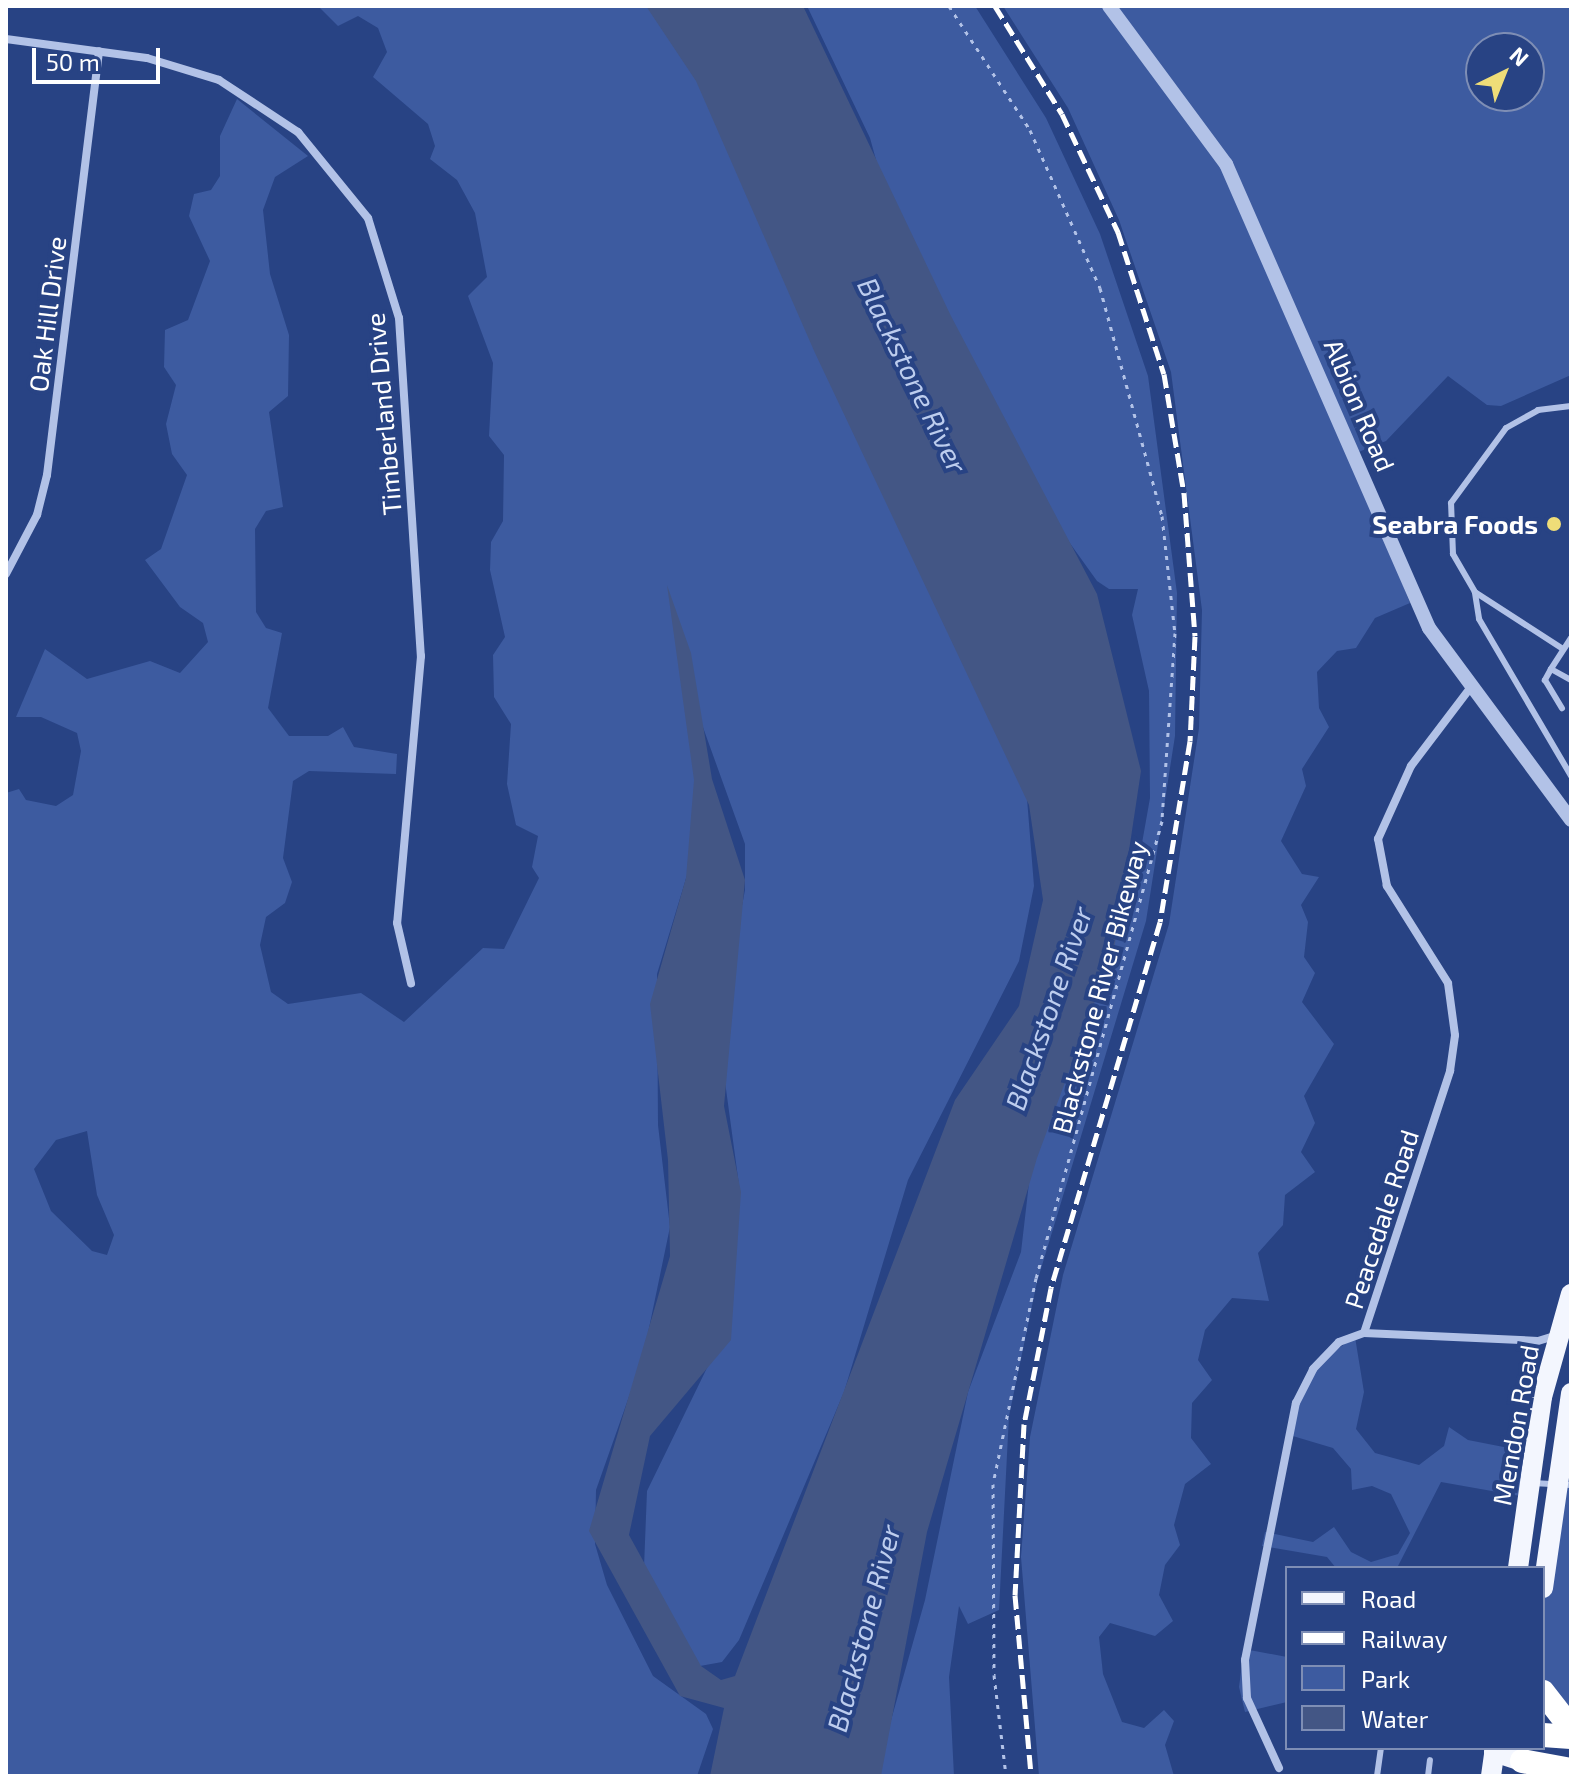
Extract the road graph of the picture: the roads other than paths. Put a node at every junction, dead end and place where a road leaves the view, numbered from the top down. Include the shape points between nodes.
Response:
1 (1109, 6) edge
2 (6, 39) edge
3 (99, 51) junction
4 (1571, 406) edge
5 (6, 574) edge
6 (1475, 592) junction
7 (1571, 638) edge
8 (1563, 649) junction
9 (1551, 669) junction
10 (1571, 680) edge
11 (1471, 687) junction
12 (1562, 708) dead end
13 (1571, 776) edge
14 (1571, 820) edge
15 (411, 983) dead end
16 (1571, 1294) edge
17 (1364, 1333) junction
18 (1565, 1333) edge
19 (1571, 1393) edge
20 (1528, 1483) junction
21 (1563, 1484) edge
22 (1518, 1566) edge
23 (1545, 1578) edge
24 (1545, 1695) edge
25 (1571, 1728) edge
26 (1545, 1735) edge
27 (1571, 1737) edge
28 (1381, 1750) edge
29 (1489, 1750) edge
30 (1492, 1750) edge
31 (1430, 1760) dead end
32 (1522, 1762) edge
33 (1279, 1768) dead end
34 (1571, 1770) edge
35 (1377, 1776) edge
36 (1428, 1776) edge
37 (1491, 1776) edge

1 - 11 street, Albion Road via 1226,164 1291,300 1405,582
2 - 3 street, Timberland Drive
3 - 5 street, Oak Hill Drive via 47,475 37,515
3 - 15 street, Timberland Drive via 192,69 274,113 348,188 383,257 399,318 421,656 397,923
4 - 6 lane via 1538,410 1506,428 1451,503 1453,554
6 - 8 lane
6 - 13 lane via 1479,619
7 - 8 lane
8 - 9 lane
9 - 10 lane
9 - 12 lane via 1545,680
11 - 14 street, Albion Road
11 - 17 street, Peacedale Road via 1411,766 1378,839 1387,886 1448,983 1455,1035
16 - 18 main road, Mendon Road
17 - 18 street via 1538,1341
17 - 33 street, Peacedale Road via 1329,1349 1304,1384 1276,1498 1245,1677 1254,1721
18 - 20 main road, Mendon Road
19 - 21 main road, Mendon Road
20 - 21 lane
20 - 22 main road, Mendon Road
21 - 23 main road, Mendon Road
24 - 25 highway
26 - 27 highway
28 - 35 lane
29 - 37 main road
30 - 32 main road
31 - 36 lane
32 - 34 highway

